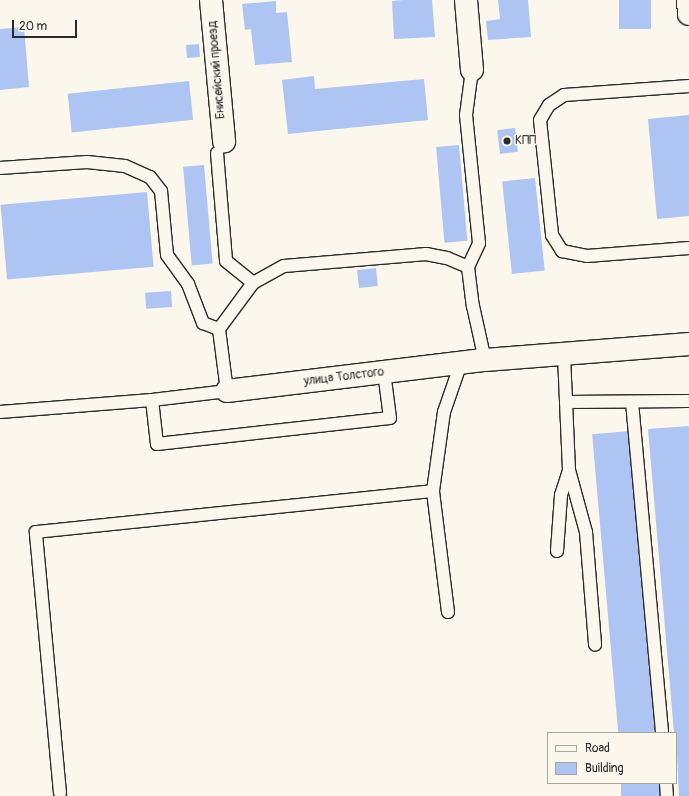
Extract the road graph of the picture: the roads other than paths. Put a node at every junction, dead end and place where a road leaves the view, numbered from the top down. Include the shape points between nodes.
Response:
1 (211, 0) edge
2 (466, 0) edge
3 (688, 0) edge
4 (689, 14) edge
5 (472, 70) joint
6 (689, 86) edge
7 (220, 147) joint
8 (0, 168) edge
9 (689, 248) edge
10 (468, 267) junction
11 (253, 283) junction
12 (219, 329) junction
13 (689, 344) edge
14 (564, 354) junction
15 (485, 360) junction
16 (461, 363) junction
17 (384, 372) junction
18 (227, 391) junction
19 (152, 400) junction
20 (689, 401) edge
21 (566, 402) junction
22 (632, 402) junction
23 (0, 412) edge
24 (569, 470) junction
25 (433, 491) junction
26 (557, 552) dead end
27 (448, 612) dead end
28 (595, 645) dead end
29 (662, 732) edge
30 (666, 784) edge
31 (60, 793) dead end
32 (668, 796) edge

1 - 7 street, Енисейский проезд
2 - 5 street
3 - 4 street
5 - 10 lane via 466,115 479,243
6 - 9 lane via 564,95 549,105 540,120 552,235 562,251 587,256
7 - 11 lane via 226,261
8 - 12 lane via 87,162 125,166 150,177 161,191 167,255 188,284 203,323
10 - 11 lane via 447,258 426,254 284,266
10 - 15 lane via 473,306
11 - 12 lane
12 - 18 lane
13 - 14 street, улица Толстого
14 - 15 street, улица Толстого
14 - 21 lane
15 - 16 street, улица Толстого
16 - 17 street, улица Толстого
16 - 25 lane via 444,412
17 - 18 street, улица Толстого
17 - 19 lane via 390,418 157,444
18 - 19 lane, улица Толстого
19 - 23 lane, улица Толстого
20 - 22 lane
21 - 22 lane
21 - 24 lane
22 - 29 lane
24 - 26 lane via 561,494
24 - 28 lane via 586,532
25 - 27 lane
25 - 31 lane via 36,532
30 - 32 lane

